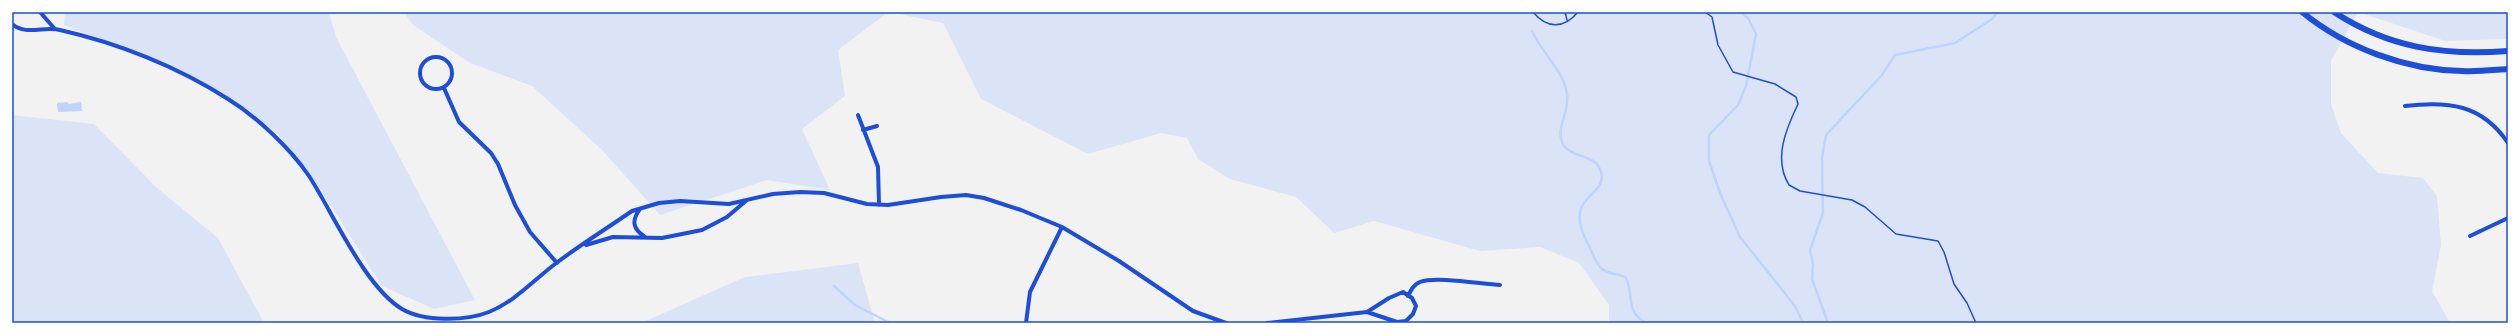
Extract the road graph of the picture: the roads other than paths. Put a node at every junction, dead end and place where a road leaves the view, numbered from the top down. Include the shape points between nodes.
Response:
1 (40, 12) edge
2 (2302, 12) edge
3 (2334, 12) edge
4 (12, 24) edge
5 (54, 28) junction
6 (2508, 51) edge
7 (2508, 69) edge
8 (444, 88) junction
9 (2405, 106) dead end
10 (858, 115) dead end
11 (878, 126) dead end
12 (863, 130) junction
13 (2508, 143) edge
14 (749, 198) junction
15 (879, 205) junction
16 (640, 208) junction
17 (2508, 218) edge
18 (1062, 227) junction
19 (2470, 236) dead end
20 (647, 238) junction
21 (583, 246) junction
22 (557, 263) junction
23 (1500, 285) dead end
24 (1408, 296) junction
25 (1367, 312) junction
26 (1026, 323) edge
27 (1226, 323) edge
28 (1267, 323) edge

1 - 5 street
2 - 7 street via 2341,38 2379,55 2439,69
3 - 6 street via 2366,30 2413,46 2464,53
4 - 5 street via 26,31
5 - 22 street via 85,35 167,66 209,87 264,126 308,174 378,288 402,309 426,316 451,319 479,315 513,298
8 - 8 street via 451,81 451,66 439,57 428,59 421,67 421,78 427,87 438,90
8 - 22 street via 459,122 491,153 498,164 515,205 530,232
9 - 13 street via 2452,104 2479,113 2500,130
10 - 12 street
11 - 12 street
12 - 15 street via 878,167
14 - 15 street via 800,192 824,193
14 - 16 street via 729,204 680,201
14 - 20 street via 727,217 702,230 679,236
15 - 18 street via 966,195 1022,210
16 - 20 street via 634,216 634,224 636,231
16 - 21 street
17 - 19 street
18 - 26 street via 1030,292
18 - 27 street via 1119,261 1193,311
20 - 21 street via 613,237
21 - 22 street
23 - 24 street via 1432,280 1413,286
24 - 25 street via 1404,292
24 - 25 street via 1416,306 1406,321 1396,322
25 - 28 street

